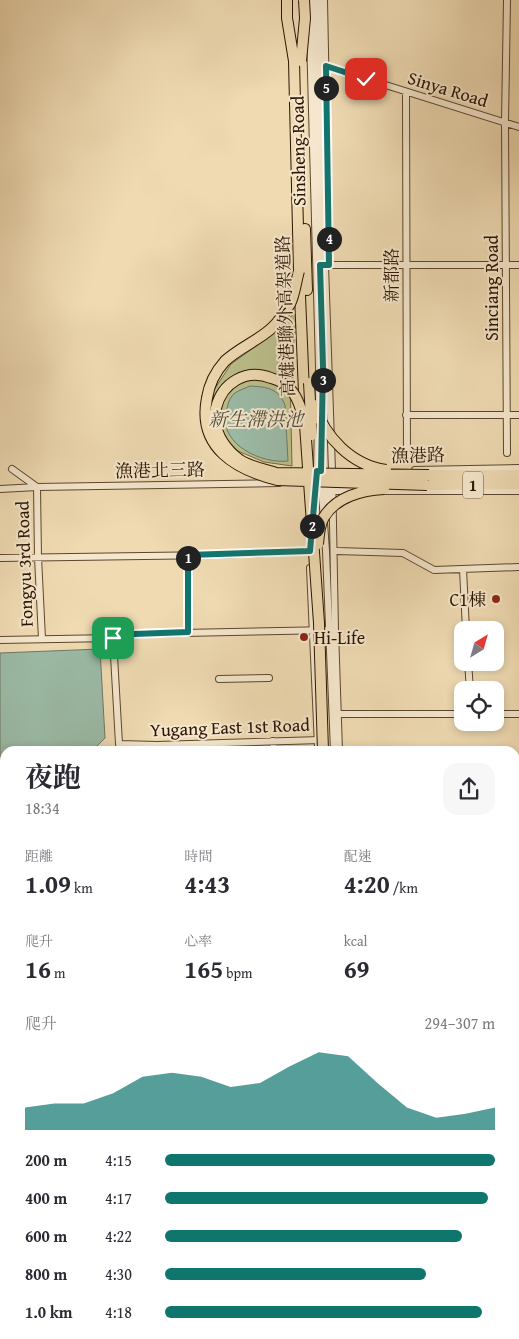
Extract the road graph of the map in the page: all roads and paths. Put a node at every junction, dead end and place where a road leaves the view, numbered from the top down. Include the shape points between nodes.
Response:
1 (286, 0) edge
2 (293, 0) edge
3 (299, 0) edge
4 (304, 0) edge
5 (309, 0) edge
6 (314, 0) edge
7 (318, 0) edge
8 (324, 0) edge
9 (507, 0) edge
10 (311, 63) junction
11 (406, 92) junction
12 (505, 122) junction
13 (519, 127) edge
14 (323, 265) junction
15 (406, 265) junction
16 (506, 265) junction
17 (519, 265) edge
18 (299, 271) junction
19 (309, 383) junction
20 (519, 414) edge
21 (406, 415) junction
22 (507, 415) junction
23 (305, 425) junction
24 (507, 453) dead end
25 (407, 459) dead end
26 (12, 468) dead end
27 (519, 468) edge
28 (319, 471) junction
29 (334, 471) junction
30 (519, 475) edge
31 (428, 480) junction
32 (319, 483) junction
33 (519, 484) edge
34 (36, 487) junction
35 (0, 489) edge
36 (329, 491) junction
37 (519, 491) edge
38 (314, 548) junction
39 (335, 551) junction
40 (188, 555) junction
41 (38, 557) junction
42 (0, 558) edge
43 (519, 567) edge
44 (463, 569) junction
45 (466, 621) edge
46 (312, 630) junction
47 (334, 630) junction
48 (188, 632) junction
49 (113, 638) junction
50 (42, 639) junction
51 (0, 640) edge
52 (269, 678) dead end
53 (219, 680) dead end
54 (340, 714) junction
55 (454, 714) edge
56 (504, 714) edge
57 (519, 714) edge
58 (338, 739) junction
59 (318, 740) junction
60 (273, 741) junction
61 (274, 746) edge
62 (318, 746) edge
63 (323, 746) edge
64 (328, 746) edge
65 (336, 746) edge
66 (340, 746) edge

1 - 10 highway, bridge via 288,18
1 - 10 street, Sinya Road via 287,46 297,57
2 - 10 highway, 高雄港聯外高架道路, bridge
3 - 10 highway, 高雄港聯外高架道路, bridge
4 - 10 highway, bridge
5 - 10 street, Sinsheng Road
6 - 10 street, Sinsheng Road
7 - 10 street, Sinsheng Road
8 - 10 street, Sinsheng Road
9 - 12 street, Sinciang Road
10 - 11 street, Sinya Road
10 - 14 street, Sinsheng Road
10 - 14 street, Sinsheng Road
10 - 18 highway, 高雄港聯外高架道路
10 - 19 highway, 高雄港聯外高架道路
11 - 12 street, Sinya Road
11 - 15 street, 新都路
12 - 13 street, Sinya Road
12 - 16 street, Sinciang Road
14 - 15 street
14 - 28 street, Sinsheng Road
14 - 29 street, Sinsheng Road
15 - 16 street
15 - 21 street, 新都路
16 - 17 street
16 - 22 street, Sinciang Road
18 - 23 highway, 高雄港聯外高架道路, bridge
18 - 31 highway, bridge via 290,304 278,321 225,362 211,383 206,420 212,439 230,461 278,480
19 - 31 highway, bridge via 321,422 346,452 375,468
19 - 38 highway, 高雄港聯外高架道路, bridge
20 - 22 street
21 - 22 street
21 - 25 street, 新都路
22 - 24 street, Sinciang Road
23 - 31 highway, bridge via 291,390 273,378 250,374 232,382 219,398 214,418 217,433 227,449 252,466 276,473
23 - 63 highway, 高雄港聯外高架道路, bridge
26 - 34 street
27 - 29 street, 漁港路
28 - 29 street, 漁港路
28 - 32 street, Sinsheng Road
29 - 36 street, Sinsheng Road
30 - 31 highway, 1
31 - 33 highway, 1
31 - 38 highway, bridge via 375,489 341,501 323,518
32 - 34 street, 漁港北三路
32 - 36 street, Sinsheng Road
32 - 38 street, Sinsheng Road
34 - 35 street, 漁港北三路
34 - 41 street, Fongyu 3rd Road
36 - 37 street, 漁港路
36 - 39 street, Sinsheng Road
36 - 47 street, Sinsheng Road via 326,551
38 - 40 street
38 - 46 street, Sinsheng Road
38 - 64 highway, 高雄港聯外高架道路 via 324,624
39 - 44 street via 403,553 434,570
39 - 47 street, Sinsheng Road
40 - 41 street
40 - 48 street
41 - 42 street
41 - 50 street, Fongyu 3rd Road
43 - 44 street
44 - 45 street
46 - 47 street
46 - 48 street
46 - 59 street, Sinsheng Road
47 - 54 street, Sinsheng Road
47 - 58 street, Sinsheng Road
48 - 49 street
49 - 50 street
49 - 60 street, Yugang East 1st Road via 119,744
50 - 51 street
52 - 53 street
54 - 55 street
54 - 58 street, Sinsheng Road
56 - 57 street
58 - 59 street, Yugang East 1st Road
58 - 65 street, Sinsheng Road
58 - 66 street, Sinsheng Road
59 - 60 street, Yugang East 1st Road
59 - 62 street, Sinsheng Road
60 - 61 street

